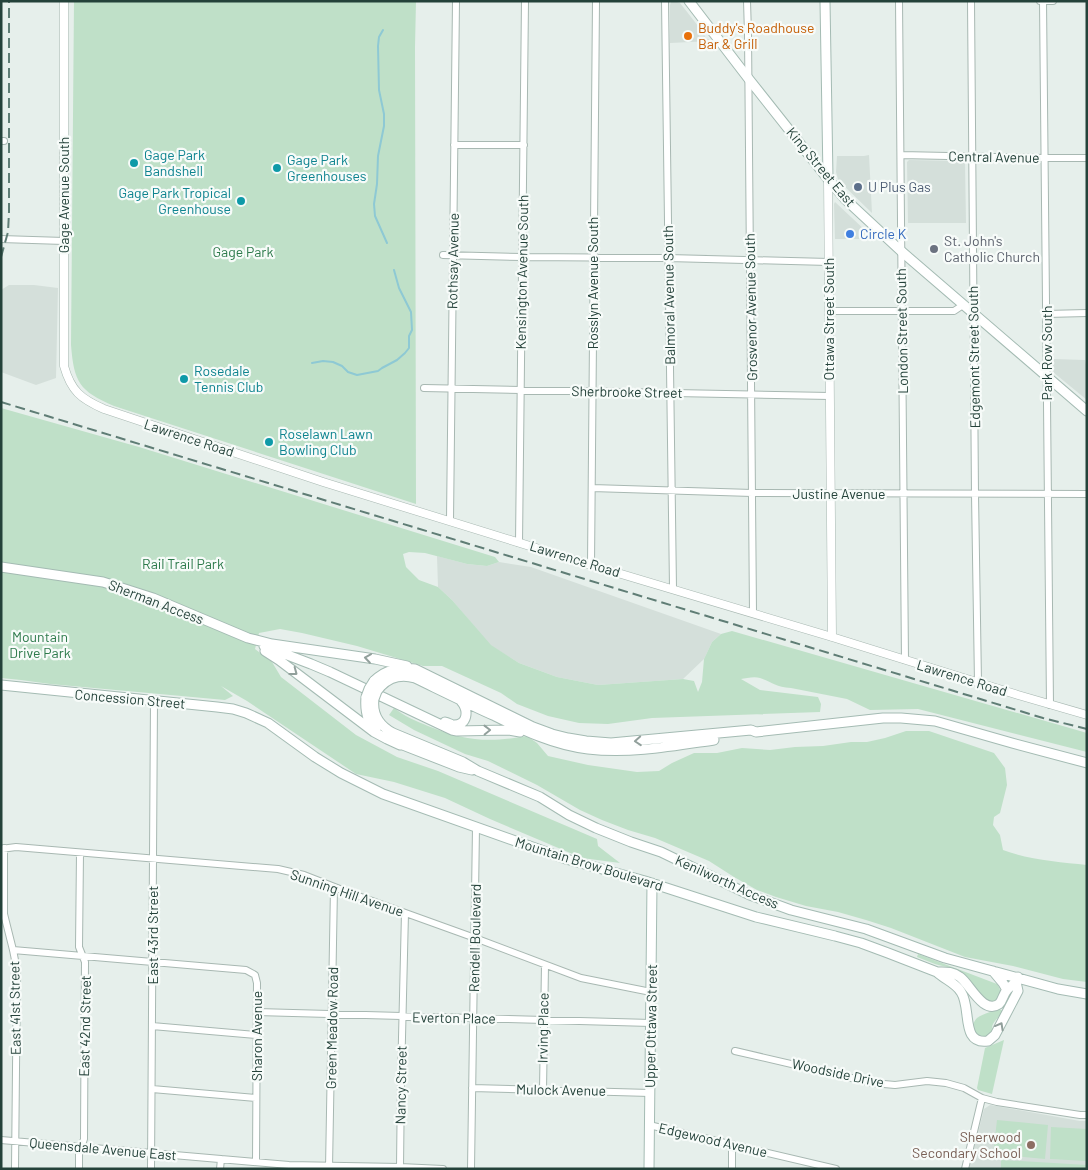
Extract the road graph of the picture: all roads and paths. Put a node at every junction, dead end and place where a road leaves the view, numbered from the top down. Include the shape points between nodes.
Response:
1 (64, 1) edge
2 (456, 1) edge
3 (525, 1) edge
4 (596, 1) edge
5 (665, 1) edge
6 (689, 1) edge
7 (747, 1) edge
8 (825, 1) edge
9 (899, 1) edge
10 (971, 1) edge
11 (1042, 1) edge
12 (1054, 1) edge
13 (748, 78) junction
14 (454, 145) junction
15 (524, 145) junction
16 (901, 155) junction
17 (972, 156) junction
18 (1045, 158) junction
19 (1087, 158) edge
20 (828, 178) junction
21 (1, 239) edge
22 (64, 241) junction
23 (901, 251) junction
24 (443, 255) dead end
25 (453, 255) junction
26 (522, 257) junction
27 (594, 258) junction
28 (668, 258) junction
29 (750, 261) junction
30 (829, 262) junction
31 (963, 305) junction
32 (829, 311) junction
33 (901, 311) junction
34 (973, 313) junction
35 (1087, 313) edge
36 (1046, 314) junction
37 (1046, 376) junction
38 (72, 386) joint
39 (424, 388) dead end
40 (451, 388) junction
41 (521, 390) junction
42 (593, 391) junction
43 (670, 393) junction
44 (752, 394) junction
45 (830, 396) junction
46 (1087, 411) edge
47 (592, 488) junction
48 (671, 491) junction
49 (752, 493) junction
50 (831, 494) junction
51 (904, 494) junction
52 (975, 494) junction
53 (1048, 494) junction
54 (1087, 494) edge
55 (450, 520) junction
56 (519, 543) junction
57 (591, 565) junction
58 (1, 566) edge
59 (673, 588) junction
60 (753, 613) junction
61 (832, 637) junction
62 (251, 640) junction
63 (272, 644) junction
64 (905, 660) junction
65 (415, 669) junction
66 (978, 682) junction
67 (378, 683) junction
68 (1, 686) edge
69 (370, 698) junction
70 (459, 699) junction
71 (154, 701) junction
72 (1050, 705) junction
73 (1087, 714) edge
74 (257, 717) joint
75 (756, 732) junction
76 (536, 736) junction
77 (400, 745) junction
78 (1087, 762) edge
79 (478, 770) junction
80 (476, 827) junction
81 (3, 848) edge
82 (80, 853) junction
83 (153, 859) junction
84 (652, 884) junction
85 (334, 887) junction
86 (405, 913) junction
87 (475, 938) junction
88 (14, 950) junction
89 (83, 956) junction
90 (152, 962) junction
91 (544, 965) junction
92 (993, 970) junction
93 (937, 972) junction
94 (1017, 980) junction
95 (1007, 990) junction
96 (651, 992) junction
97 (1087, 994) edge
98 (256, 1012) junction
99 (332, 1015) junction
100 (402, 1017) junction
101 (474, 1018) junction
102 (544, 1021) junction
103 (651, 1023) junction
104 (152, 1026) junction
105 (256, 1035) junction
106 (734, 1050) dead end
107 (472, 1088) junction
108 (152, 1089) junction
109 (543, 1090) junction
110 (650, 1093) junction
111 (256, 1098) junction
112 (982, 1098) junction
113 (1087, 1115) edge
114 (649, 1125) junction
115 (1, 1140) edge
116 (15, 1141) junction
117 (732, 1144) junction
118 (80, 1147) junction
119 (151, 1153) junction
120 (220, 1159) junction
121 (256, 1162) junction
122 (808, 1166) edge
123 (329, 1167) edge
124 (400, 1167) junction
125 (15, 1169) edge
126 (79, 1169) edge
127 (151, 1169) edge
128 (220, 1169) edge
129 (444, 1169) edge
130 (471, 1169) edge
131 (649, 1169) edge
132 (732, 1169) edge
133 (836, 1169) edge
134 (965, 1169) edge

1 - 22 street, Gage Avenue South
2 - 14 street, Rothsay Avenue
3 - 15 street, Kensington Avenue South
4 - 27 street, Rosslyn Avenue South
5 - 28 street, Balmoral Avenue South
6 - 13 main road, King Street East
7 - 13 street, Grosvenor Avenue South
8 - 20 main road, Ottawa Street South
9 - 16 street, London Street South
10 - 17 street, Edgemont Street South
11 - 12 street
11 - 18 street, Park Row South
13 - 20 main road, King Street East
13 - 29 street, Grosvenor Avenue South
14 - 15 street
14 - 25 street, Rothsay Avenue
15 - 26 street, Kensington Avenue South
16 - 17 street, Central Avenue
16 - 23 street, London Street South
17 - 18 street, Central Avenue
17 - 34 street, Edgemont Street South
18 - 19 street, Central Avenue
18 - 36 street, Park Row South
20 - 23 main road, King Street East via 845,199
20 - 30 street, Ottawa Street South
21 - 22 street
22 - 38 street, Gage Avenue South via 64,366
23 - 31 main road, King Street East
23 - 33 street, London Street South
24 - 25 street
25 - 26 street
25 - 40 street, Rothsay Avenue
26 - 27 street
26 - 41 street, Kensington Avenue South
27 - 28 street
27 - 42 street, Rosslyn Avenue South
28 - 29 street
28 - 43 street, Balmoral Avenue South
29 - 30 street
29 - 44 street, Grosvenor Avenue South
30 - 32 street, Ottawa Street South
31 - 33 street via 954,311
31 - 34 main road, King Street East
32 - 33 street
32 - 45 street, Ottawa Street South
33 - 51 street, London Street South
34 - 37 main road, King Street East
34 - 52 street, Edgemont Street South
35 - 36 street
36 - 37 street, Park Row South
37 - 46 main road, King Street East
37 - 53 street, Park Row South
38 - 55 street, Lawrence Road via 86,400 104,410
39 - 40 street, Sherbrooke Street
40 - 41 street, Sherbrooke Street
40 - 55 street, Rothsay Avenue
41 - 42 street, Sherbrooke Street
41 - 56 street, Kensington Avenue South
42 - 43 street, Sherbrooke Street
42 - 47 street, Rosslyn Avenue South
43 - 44 street, Sherbrooke Street
43 - 48 street, Balmoral Avenue South
44 - 45 street, Sherbrooke Street
44 - 49 street, Grosvenor Avenue South
45 - 50 street, Ottawa Street South
47 - 48 street, Justine Avenue
47 - 57 street, Rosslyn Avenue South
48 - 49 street, Justine Avenue
48 - 59 street, Balmoral Avenue South
49 - 50 street, Justine Avenue
49 - 60 street, Grosvenor Avenue South
50 - 51 street, Justine Avenue
50 - 61 street, Ottawa Street South
51 - 52 street, Justine Avenue
51 - 64 street, London Street South
52 - 53 street, Justine Avenue
52 - 66 street, Edgemont Street South
53 - 54 street, Justine Avenue
53 - 72 street, Park Row South
55 - 56 street, Lawrence Road
56 - 57 street, Lawrence Road
57 - 59 street, Lawrence Road
58 - 62 main road, Sherman Access via 103,582 152,598
59 - 60 street, Lawrence Road
60 - 61 street, Lawrence Road
61 - 64 street, Lawrence Road
62 - 63 main road
62 -> 76 main road via 324,669 452,730 514,730
62 -> 77 main road via 374,732
65 -> 63 main road via 384,660
63 - 70 main road via 331,667 454,725 463,722 466,716 466,708
64 - 66 street, Lawrence Road
65 - 67 main road via 395,668 386,672
75 -> 65 main road via 612,742 568,738 533,726
66 - 72 street, Lawrence Road
67 - 69 main road, bridge via 377,691
67 - 70 main road via 396,676 409,676
68 - 71 main road, Concession Street
69 - 77 main road, Kenilworth Access via 366,710 372,726
69 - 79 main road, Kenilworth Access via 385,729
70 - 76 main road
71 - 74 main road, Concession Street via 233,709
71 - 83 street, East 43rd Street
72 - 73 street, Lawrence Road
74 - 80 main road, Mountain Brow Boulevard via 341,773 383,794
75 - 76 main road via 621,750 588,749
75 - 78 main road via 883,718 917,719
77 - 79 main road, Kenilworth Access via 459,767
79 - 92 main road, Kenilworth Access via 540,797 596,828 661,852 750,895 791,910 866,929 945,958
80 - 84 main road, Mountain Brow Boulevard via 566,860
80 - 87 street, Rendell Boulevard
81 - 82 street, Sunning Hill Avenue
81 - 88 street, East 41st Street via 4,914
82 - 83 street, Sunning Hill Avenue
82 - 89 street, East 42nd Street via 79,948
83 - 85 street, Sunning Hill Avenue via 278,869
83 - 90 street, East 43rd Street
84 - 93 main road, Mountain Brow Boulevard via 756,917 861,943
84 - 96 main road, Upper Ottawa Street
85 - 86 street, Sunning Hill Avenue
85 - 99 street, Green Meadow Road
86 - 87 street, Sunning Hill Avenue
86 - 100 street, Nancy Street
87 - 91 street, Sunning Hill Avenue
87 - 101 street, Rendell Boulevard
88 - 89 street, Sharon Avenue
88 - 116 street, East 41st Street via 17,970
89 - 90 street, Sharon Avenue
89 - 118 street, East 42nd Street via 84,1138
90 - 98 street, Sharon Avenue via 246,970 254,975 257,983
90 - 104 street, East 43rd Street
91 - 96 street, Sunning Hill Avenue via 581,978
91 - 102 street, Irving Place
92 - 94 main road, Kenilworth Access
92 - 95 main road
93 -> 94 main road, Mountain Brow Boulevard via 961,992 970,1033 973,1039 981,1042 995,1035 1018,991
93 - 95 main road, Mountain Brow Boulevard via 959,976 988,1006 1001,1002
94 - 95 main road, Mountain Brow Boulevard
94 - 97 main road, Kenilworth Access
96 - 103 main road, Upper Ottawa Street
98 - 99 street, Everton Place
98 - 105 street, Sharon Avenue
99 - 100 street, Everton Place
99 - 123 street, Green Meadow Road
100 - 101 street, Everton Place
100 - 124 street, Nancy Street
101 - 102 street, Everton Place
101 - 107 street, Rendell Boulevard
102 - 103 street, Everton Place
102 - 109 street, Irving Place
103 - 110 main road, Upper Ottawa Street
104 - 105 street
104 - 108 street, East 43rd Street
105 - 111 street, Sharon Avenue
106 - 112 street, Woodside Drive via 873,1083 946,1083
107 - 109 street, Mulock Avenue
107 - 130 street, Rendell Boulevard
108 - 111 street
108 - 119 street, East 43rd Street
109 - 110 street, Mulock Avenue
110 - 114 main road, Upper Ottawa Street
111 - 121 street, Sharon Avenue
112 - 113 street, Woodside Drive
112 - 134 street
114 - 117 street, Edgewood Avenue
114 - 131 main road, Upper Ottawa Street
115 - 116 street, Queensdale Avenue East
116 - 118 street, Queensdale Avenue East
116 - 125 street, East 41st Street
117 - 122 street, Edgewood Avenue
117 - 132 street
118 - 119 street, Queensdale Avenue East
118 - 126 street, East 42nd Street
119 - 120 street, Queensdale Avenue East
119 - 127 street, East 43rd Street
120 - 121 street, Queensdale Avenue East
120 - 128 street
121 - 123 street, Queensdale Avenue East
122 - 133 street, Edgewood Avenue
123 - 124 street, Queensdale Avenue East
124 - 129 street, Queensdale Avenue East

